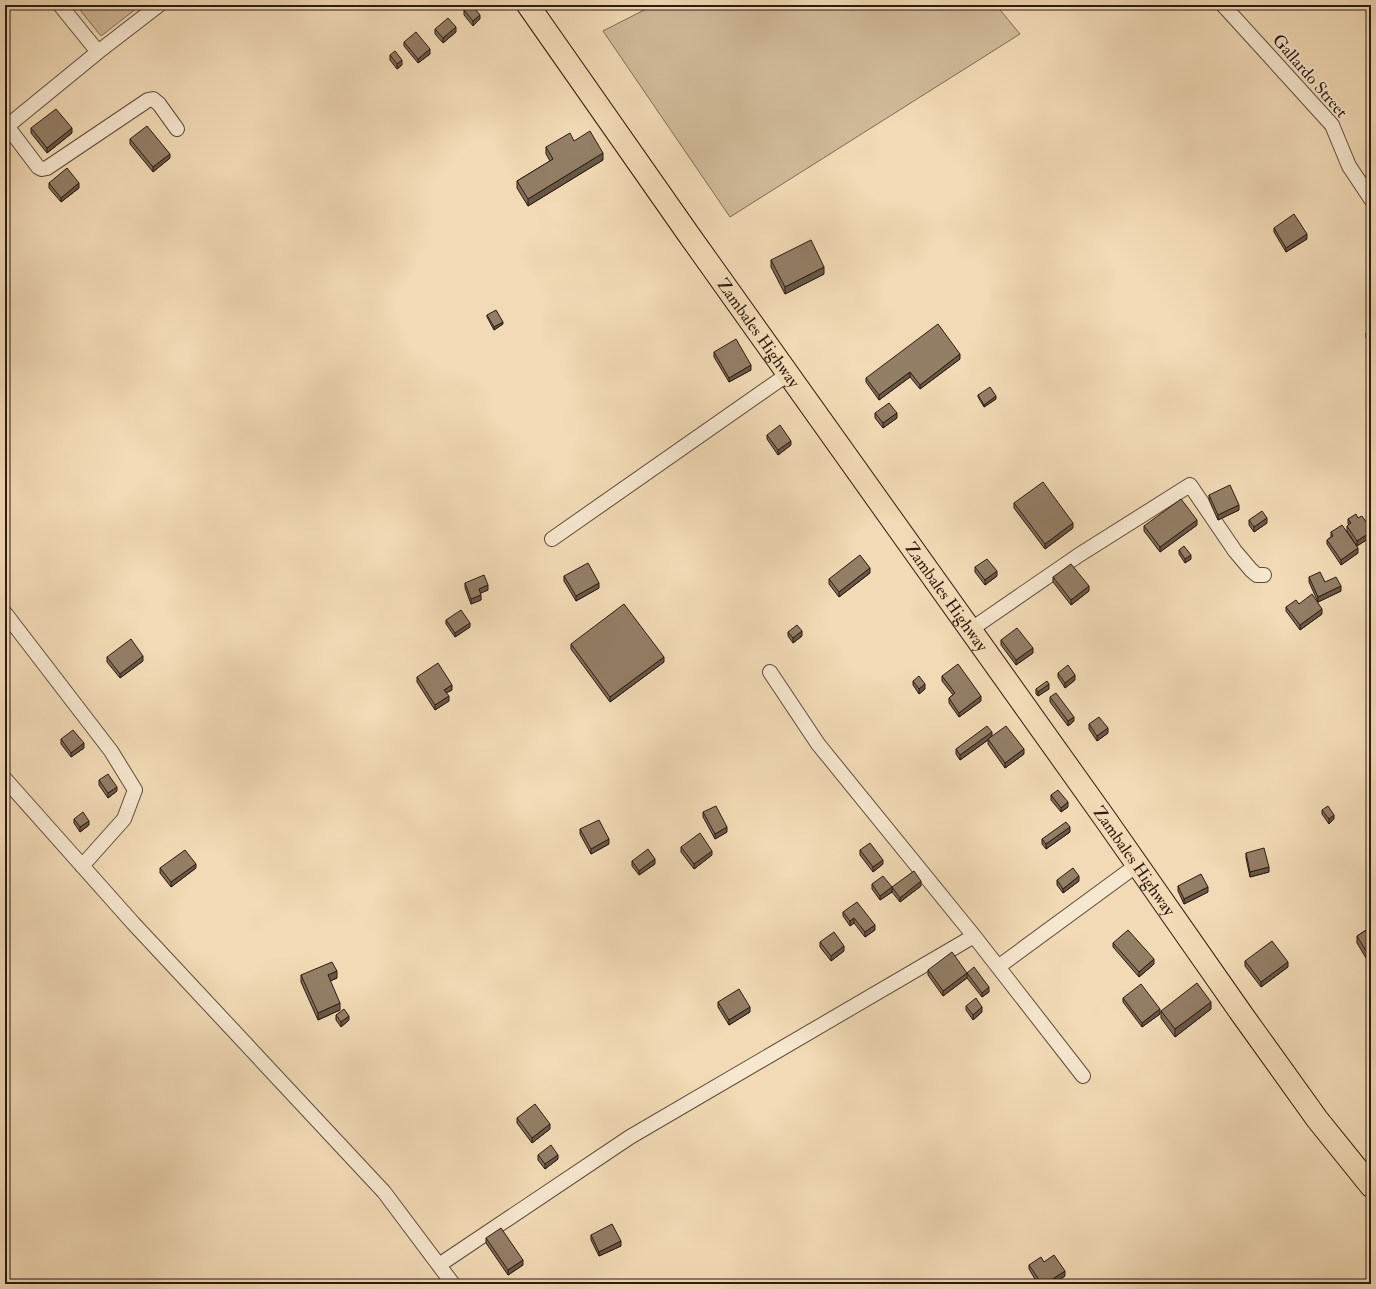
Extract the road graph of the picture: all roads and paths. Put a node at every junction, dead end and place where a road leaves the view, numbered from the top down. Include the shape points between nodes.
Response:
1 (60, 5) edge
2 (159, 5) edge
3 (528, 5) edge
4 (1223, 5) edge
5 (98, 52) junction
6 (6, 127) edge
7 (177, 129) dead end
8 (1371, 199) edge
9 (788, 374) junction
10 (552, 538) dead end
11 (1264, 575) dead end
12 (5, 612) edge
13 (970, 630) junction
14 (770, 672) dead end
15 (5, 779) edge
16 (1137, 865) junction
17 (82, 866) junction
18 (974, 936) junction
19 (998, 967) junction
20 (1083, 1076) dead end
21 (1371, 1186) edge
22 (439, 1265) junction
23 (453, 1284) edge

1 - 5 street
2 - 5 street
3 - 9 main road, Zambales Highway
4 - 8 street, Gallardo Street via 1332,125 1349,166
5 - 6 street
6 - 7 street via 42,169 148,100 153,99 159,104
9 - 10 street
9 - 13 main road, Zambales Highway
11 - 13 street via 1257,575 1235,551 1190,485 1079,555
12 - 17 street via 111,751 135,790 124,819
13 - 16 main road, Zambales Highway
14 - 18 street via 818,744
15 - 17 street
16 - 19 street
16 - 21 main road, Zambales Highway via 1317,1119
17 - 22 street via 384,1192
18 - 19 street
18 - 22 street via 630,1137
19 - 20 street
22 - 23 street

